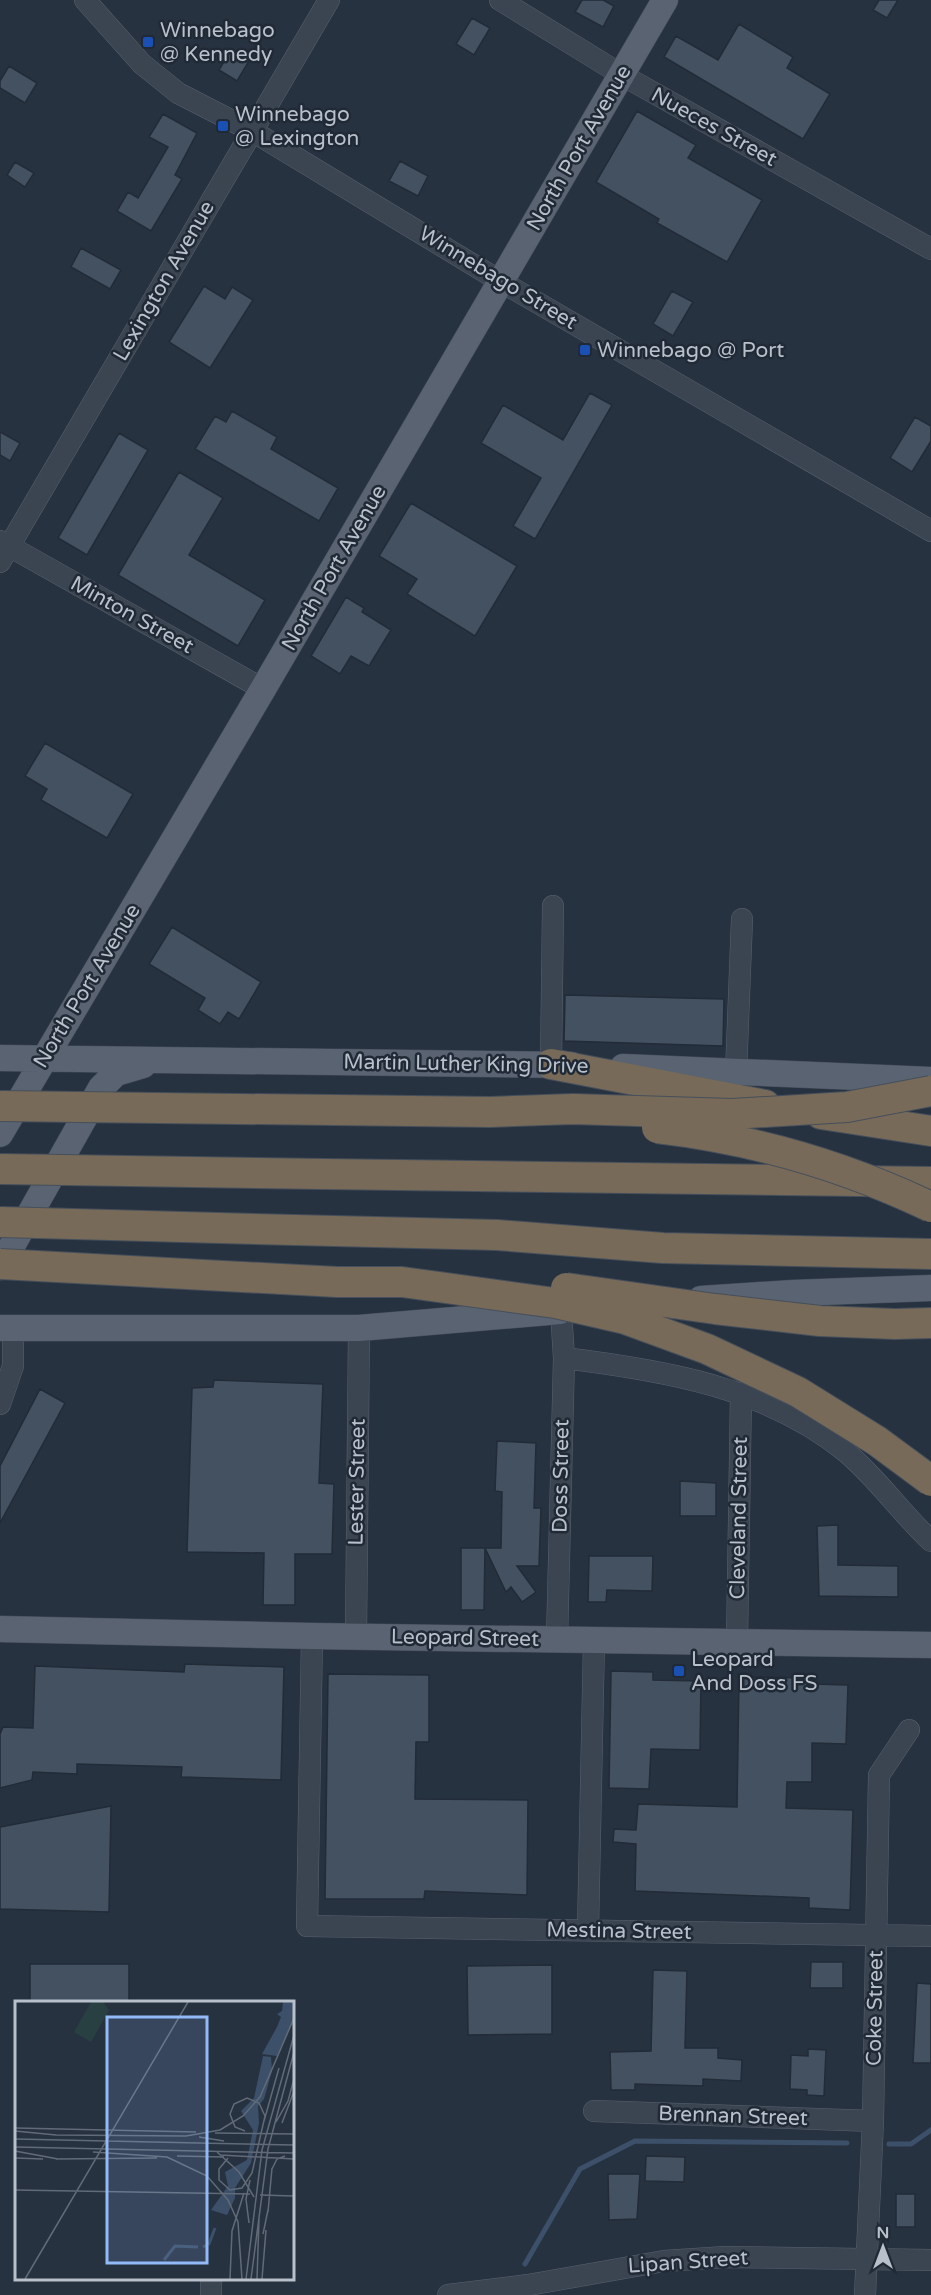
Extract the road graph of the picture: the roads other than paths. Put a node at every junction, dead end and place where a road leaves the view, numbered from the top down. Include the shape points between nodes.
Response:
1 (85, 0) edge
2 (329, 0) edge
3 (500, 0) edge
4 (665, 0) edge
5 (622, 75) junction
6 (252, 131) junction
7 (931, 249) edge
8 (500, 280) junction
9 (931, 531) edge
10 (3, 550) edge
11 (264, 689) junction
12 (553, 906) dead end
13 (742, 919) dead end
14 (0, 1058) edge
15 (44, 1060) junction
16 (170, 1060) junction
17 (550, 1064) junction
18 (736, 1073) junction
19 (931, 1080) edge
20 (931, 1091) edge
21 (0, 1106) edge
22 (490, 1112) junction
23 (931, 1131) edge
24 (0, 1134) edge
25 (0, 1168) edge
26 (931, 1182) edge
27 (931, 1207) edge
28 (0, 1222) edge
29 (931, 1254) edge
30 (0, 1266) edge
31 (402, 1282) junction
32 (931, 1288) edge
33 (561, 1311) junction
34 (13, 1323) edge
35 (931, 1323) edge
36 (359, 1328) junction
37 (564, 1358) junction
38 (741, 1393) junction
39 (2, 1396) edge
40 (931, 1481) edge
41 (931, 1541) edge
42 (0, 1629) edge
43 (312, 1636) junction
44 (356, 1636) junction
45 (557, 1640) junction
46 (594, 1640) junction
47 (737, 1642) junction
48 (931, 1645) edge
49 (909, 1730) dead end
50 (588, 1930) junction
51 (877, 1935) junction
52 (931, 1936) edge
53 (594, 2110) dead end
54 (873, 2121) junction
55 (866, 2258) junction
56 (931, 2260) edge
57 (448, 2295) edge
58 (865, 2295) edge

1 - 6 street, Winnebago Street via 142,64 178,93
2 - 6 street, Lexington Avenue
3 - 5 street, Nueces Street
4 - 5 main road, North Port Avenue
5 - 7 street, Nueces Street
5 - 8 main road, North Port Avenue
6 - 8 street, Winnebago Street
6 - 10 street, Lexington Avenue
8 - 9 street, Winnebago Street
8 - 11 main road, North Port Avenue
10 - 11 street, Minton Street
11 - 15 main road, North Port Avenue
12 - 17 street
13 - 18 street
14 - 15 main road, Martin Luther King Drive
15 - 16 main road, Martin Luther King Drive
15 - 24 main road, North Port Avenue
16 - 17 main road, Martin Luther King Drive
16 - 30 main road via 116,1073 101,1088
17 - 18 main road, Martin Luther King Drive
17 - 23 highway via 731,1100
18 - 19 main road, Martin Luther King Drive
20 - 22 highway, bridge via 847,1107 732,1114
21 - 22 highway, bridge
22 - 27 highway, bridge via 692,1132 764,1147 826,1165
25 - 26 highway, bridge
28 - 29 highway, bridge via 497,1235 663,1248
30 - 31 highway, bridge
31 - 35 highway, bridge via 483,1280 820,1321
31 - 40 highway, bridge via 555,1303 625,1319 707,1349 798,1392 877,1441
32 - 33 main road via 793,1293
33 - 36 main road
33 - 37 street, Doss Street
34 - 36 main road
34 - 39 street via 13,1366
36 - 44 street, Lester Street
37 - 38 street via 684,1377
37 - 45 street, Doss Street
38 - 41 street via 809,1427 844,1451
38 - 47 street, Cleveland Street
42 - 43 main road, Leopard Street
43 - 44 main road, Leopard Street
43 - 50 street, Mestina Street via 307,1926
44 - 45 main road, Leopard Street
45 - 46 main road, Leopard Street
46 - 47 main road, Leopard Street
46 - 50 street
47 - 48 main road, Leopard Street
49 - 51 street, Coke Street via 879,1775
50 - 51 street, Mestina Street
51 - 52 street, Mestina Street
51 - 54 street, Coke Street
53 - 54 street, Brennan Street
54 - 55 street, Coke Street
55 - 56 street, Lipan Street
55 - 57 street, Lipan Street via 725,2257 664,2261
55 - 58 street, Coke Street

